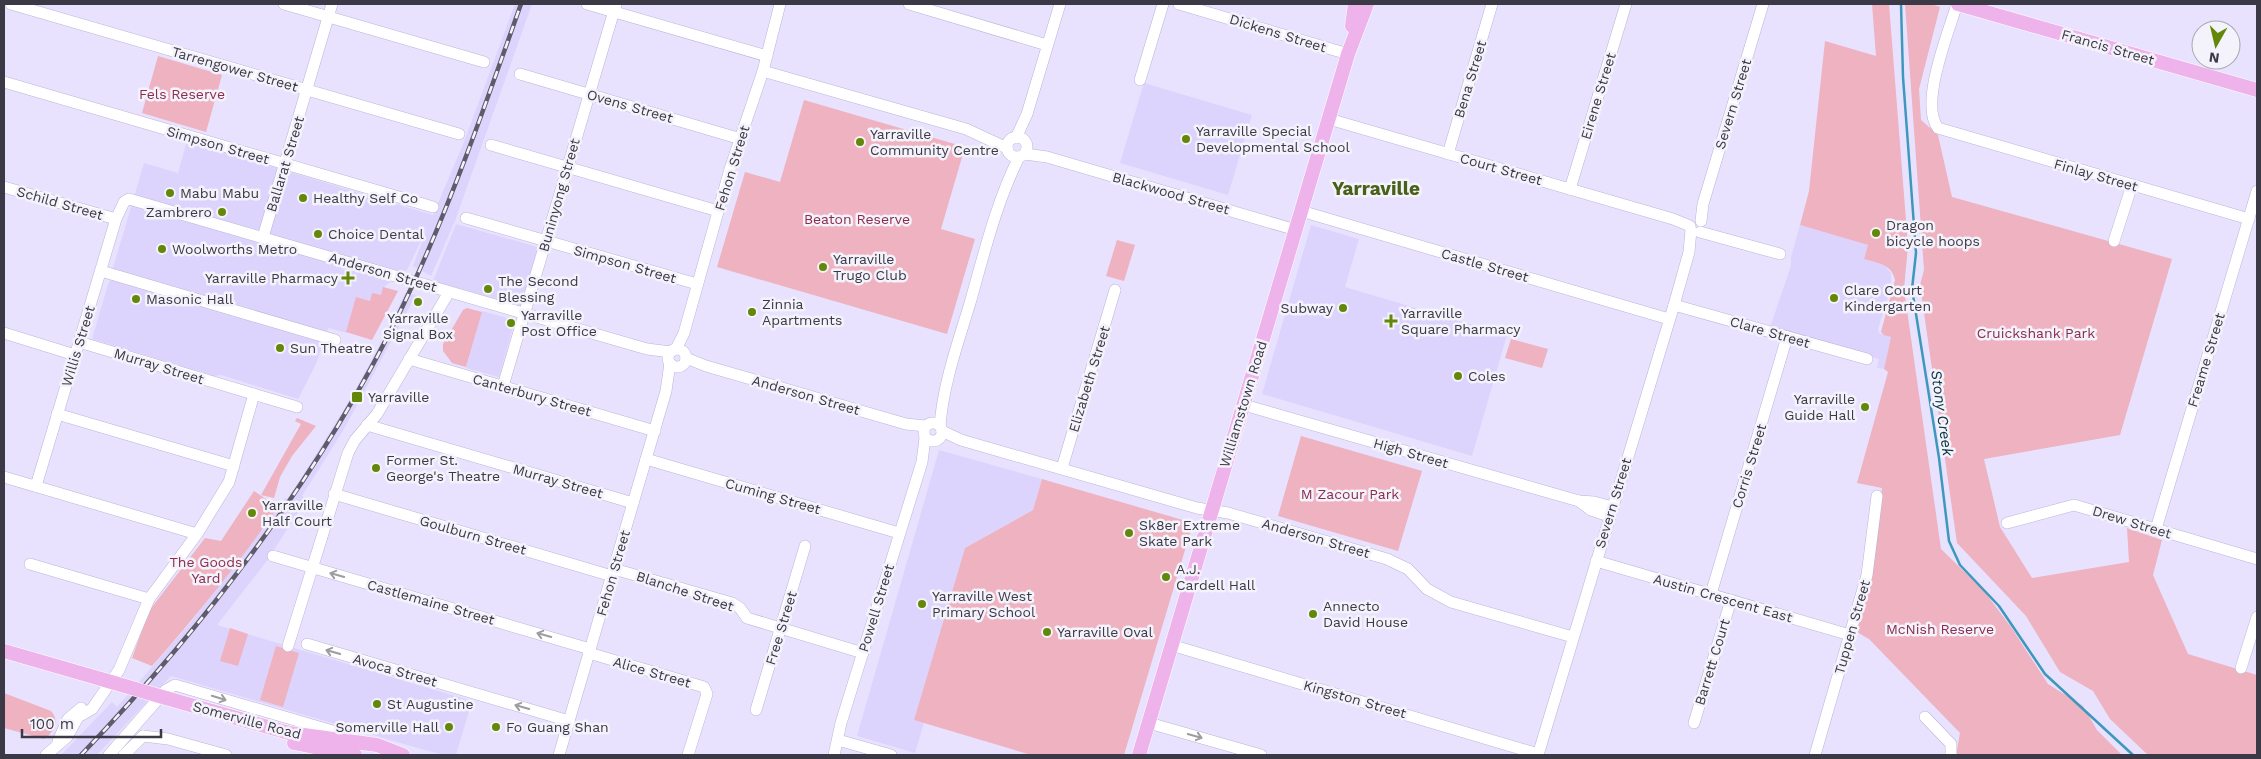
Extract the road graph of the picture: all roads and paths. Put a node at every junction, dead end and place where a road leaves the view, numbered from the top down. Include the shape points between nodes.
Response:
1 (12, 4) edge
2 (284, 4) edge
3 (332, 4) edge
4 (587, 4) edge
5 (780, 4) edge
6 (909, 4) edge
7 (1060, 4) edge
8 (1163, 4) edge
9 (1179, 4) edge
10 (1356, 4) edge
11 (1367, 4) edge
12 (1492, 4) edge
13 (1626, 4) edge
14 (1763, 4) edge
15 (1958, 4) edge
16 (615, 8) edge
17 (329, 16) junction
18 (1048, 45) junction
19 (1348, 54) junction
20 (767, 56) junction
21 (484, 62) dead end
22 (763, 71) junction
23 (520, 74) dead end
24 (1140, 80) dead end
25 (4, 82) edge
26 (307, 90) junction
27 (2257, 90) edge
28 (589, 94) junction
29 (1329, 119) junction
30 (459, 134) dead end
31 (741, 139) junction
32 (491, 145) dead end
33 (1017, 147) junction
34 (1448, 154) junction
35 (284, 164) junction
36 (567, 168) junction
37 (2132, 185) junction
38 (4, 187) edge
39 (1570, 189) junction
40 (2257, 191) edge
41 (121, 206) joint
42 (433, 207) dead end
43 (718, 211) junction
44 (1301, 212) junction
45 (466, 218) dead end
46 (2249, 219) junction
47 (116, 220) junction
48 (1696, 226) junction
49 (1296, 230) junction
50 (263, 237) junction
51 (546, 241) junction
52 (2114, 241) dead end
53 (1780, 254) dead end
54 (101, 271) junction
55 (697, 284) junction
56 (1115, 290) dead end
57 (449, 292) junction
58 (1674, 304) junction
59 (525, 314) junction
60 (1669, 319) junction
61 (4, 333) edge
62 (1787, 337) junction
63 (335, 340) dead end
64 (79, 342) junction
65 (75, 355) junction
66 (677, 358) junction
67 (409, 359) junction
68 (1866, 359) dead end
69 (504, 386) junction
70 (254, 394) junction
71 (1244, 405) junction
72 (297, 407) dead end
73 (57, 414) junction
74 (367, 425) junction
75 (655, 431) junction
76 (932, 432) junction
77 (646, 459) junction
78 (234, 466) junction
79 (1062, 468) junction
80 (4, 477) edge
81 (36, 486) junction
82 (334, 494) junction
83 (1877, 496) dead end
84 (633, 503) junction
85 (1211, 510) junction
86 (1611, 511) junction
87 (2007, 522) dead end
88 (2156, 530) junction
89 (899, 533) junction
90 (197, 534) junction
91 (805, 546) dead end
92 (273, 556) dead end
93 (2257, 559) edge
94 (1596, 561) junction
95 (30, 564) dead end
96 (312, 567) junction
97 (613, 572) junction
98 (1711, 594) junction
99 (149, 599) junction
100 (1731, 600) junction
101 (2257, 617) edge
102 (781, 628) junction
103 (1850, 635) junction
104 (1573, 637) junction
105 (289, 643) dead end
106 (307, 644) dead end
107 (1171, 645) junction
108 (4, 651) edge
109 (590, 651) junction
110 (863, 653) junction
111 (4, 659) edge
112 (2242, 668) dead end
113 (99, 687) junction
114 (163, 701) junction
115 (756, 710) dead end
116 (1925, 717) dead end
117 (569, 721) junction
118 (1149, 723) junction
119 (1694, 723) dead end
120 (138, 724) junction
121 (143, 736) junction
122 (838, 740) junction
123 (377, 746) junction
124 (51, 751) edge
125 (339, 753) edge
126 (1538, 754) edge
127 (108, 755) edge
128 (124, 755) edge
129 (226, 755) edge
130 (355, 755) edge
131 (400, 755) edge
132 (559, 755) edge
133 (688, 755) edge
134 (834, 755) edge
135 (891, 755) edge
136 (1139, 755) edge
137 (1261, 755) edge
138 (1816, 755) edge
139 (1951, 755) edge

1 - 26 street, Tarrengower Street
2 - 17 street
3 - 17 street, Ballarat Street
4 - 16 street
5 - 20 street, Fehon Street
6 - 18 street
7 - 18 street, Powell Street
8 - 24 street
9 - 19 street, Dickens Street
10 - 19 main road, Williamstown Road
11 - 19 main road, Williamstown Road
12 - 34 street, Bena Street
13 - 39 street, Eirene Street
14 - 48 street, Severn Street
15 - 27 main road, Francis Street
15 - 37 street, Finlay Street via 1932,92 1934,121 1943,130
16 - 20 street
16 - 28 street, Buninyong Street
17 - 21 street
17 - 26 street, Ballarat Street
18 - 33 street, Powell Street
19 - 29 main road, Williamstown Road
20 - 22 street, Fehon Street
22 - 31 street, Fehon Street
22 - 33 street, Blackwood Street via 966,129
23 - 28 street, Ovens Street
25 - 35 street, Simpson Street
26 - 30 street, Tarrengower Street
26 - 35 street, Ballarat Street
28 - 31 street, Ovens Street
28 - 36 street, Buninyong Street
29 - 34 street, Court Street
29 - 44 main road, Williamstown Road
31 - 43 street, Fehon Street
32 - 36 street
33 - 49 street, Blackwood Street
33 - 76 street, Powell Street
34 - 39 street, Court Street
35 - 42 street, Simpson Street
35 - 50 street, Ballarat Street
36 - 43 street
36 - 51 street, Buninyong Street
37 - 46 street, Finlay Street
37 - 52 street
38 - 47 street, Schild Street
39 - 48 street, Court Street
40 - 46 street, Freame Street
41 - 47 street, Willis Street
41 - 50 street, Anderson Street via 126,200 133,200
43 - 55 street, Fehon Street
44 - 49 main road, Williamstown Road
44 - 60 street, Castle Street
45 - 51 street, Simpson Street
46 - 88 street, Freame Street
47 - 54 street, Willis Street
48 - 53 street, Court Street via 1719,237
48 - 58 street, Severn Street
49 - 71 main road, Williamstown Road
50 - 57 street, Anderson Street
51 - 55 street, Simpson Street
51 - 59 street, Buninyong Street
54 - 63 street
54 - 64 street, Willis Street
55 - 66 street, Fehon Street
56 - 79 street, Elizabeth Street
57 - 59 street, Anderson Street
57 - 67 street
58 - 60 street, Severn Street
58 - 62 street, Clare Street
59 - 66 street, Anderson Street
59 - 69 street, Buninyong Street
60 - 86 street, Severn Street
61 - 65 street
62 - 68 street, Clare Street
62 - 98 street, Corris Street
64 - 65 street, Willis Street
64 - 70 street, Murray Street
65 - 73 street, Willis Street
66 - 75 street, Fehon Street
66 - 76 street, Anderson Street
67 - 69 street, Canterbury Street
67 - 74 street via 377,414
69 - 75 street, Canterbury Street
70 - 72 street, Murray Street
70 - 78 street
71 - 85 main road, Williamstown Road
71 - 86 street, High Street via 1579,501 1591,510
73 - 78 street
73 - 81 street, Willis Street
74 - 82 street via 348,453
74 - 84 street, Murray Street
75 - 77 street, Fehon Street
76 - 79 street, Anderson Street
76 - 89 street, Powell Street
77 - 84 street, Fehon Street
77 - 89 street, Cuming Street
78 - 90 street via 229,482
79 - 85 street, Anderson Street
80 - 81 street
81 - 90 street
82 - 96 street
82 - 97 street, Goulburn Street
83 - 103 street, Tuppen Street via 1867,575
84 - 97 street, Fehon Street
85 - 104 street, Anderson Street via 1387,559 1408,569 1427,589 1451,602
85 - 107 main road, Williamstown Road
86 - 94 street, Severn Street
87 - 88 street, Drew Street via 2074,505
88 - 93 street, Drew Street
89 - 110 street, Powell Street
90 - 99 street
91 - 102 street, Free Street
92 - 96 street, Castlemaine Street
94 - 98 street, Austin Crescent East
94 - 104 street, Severn Street
95 - 99 street
96 - 105 street
109 -> 96 street, Castlemaine Street
97 - 102 street, Blanche Street via 732,603 747,618
97 - 109 street, Fehon Street
98 - 100 street, Austin Crescent East
99 - 113 street via 124,661
100 - 103 street, Austin Crescent East
100 - 119 street, Barrett Court
101 - 112 street
102 - 110 street, Blanche Street
102 - 115 street, Free Street
103 - 138 street, Tuppen Street
104 - 126 street, Severn Street
117 -> 106 street, Avoca Street
107 - 118 main road, Williamstown Road
107 - 126 street, Kingston Street
108 - 113 main road, Somerville Road
109 - 117 street, Fehon Street
109 - 133 street, Alice Street via 704,687 706,694
110 - 122 street, Powell Street
111 - 113 main road, Somerville Road
113 - 114 main road, Somerville Road, bridge
113 - 124 street via 90,711 76,715 67,737
114 - 123 main road, Somerville Road via 289,733
114 - 125 main road, Somerville Road via 291,742
116 - 139 street via 1950,744
117 - 132 street, Fehon Street
118 - 136 main road, Williamstown Road
118 -> 137 street
120 - 121 street via 144,731
120 -> 123 street, Somerville Road via 168,688 177,686
120 - 127 street
121 - 128 street
121 - 129 street via 168,739
122 - 134 street, Powell Street
122 - 135 street
123 - 131 main road, Somerville Road
125 - 130 main road, Somerville Road

